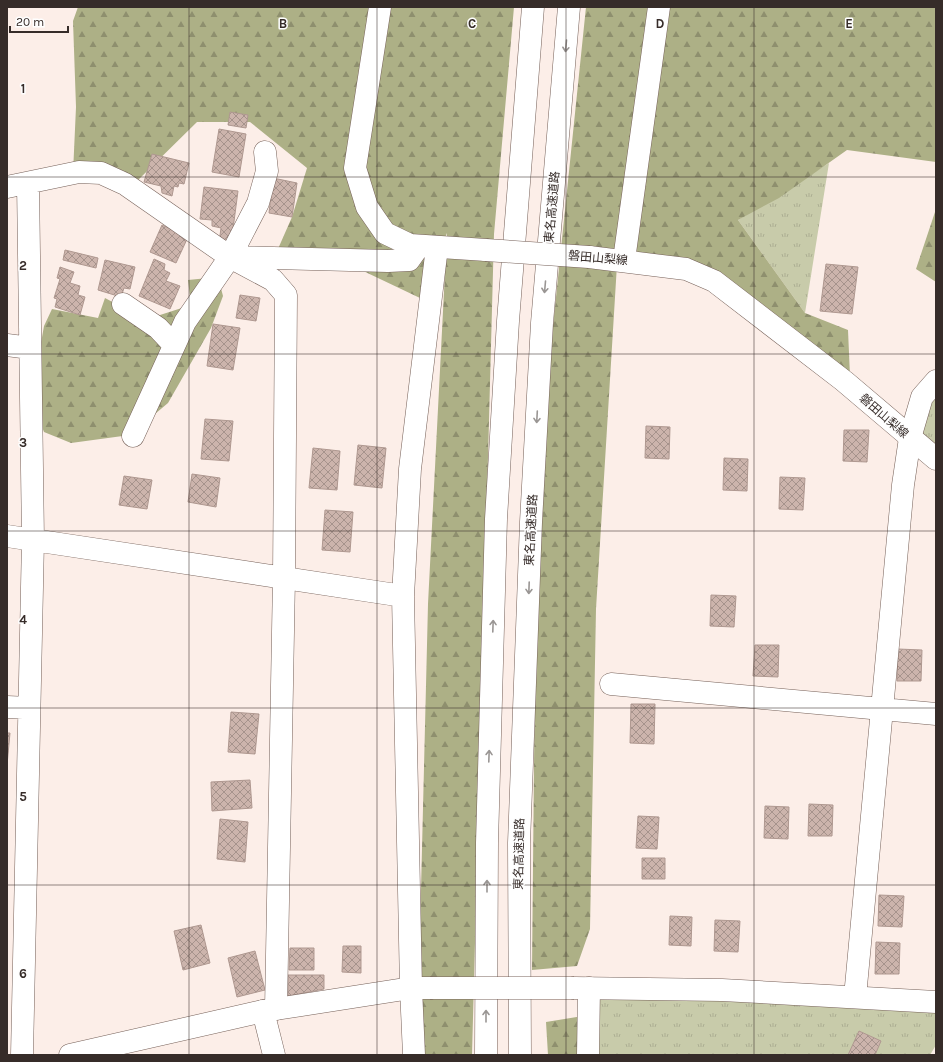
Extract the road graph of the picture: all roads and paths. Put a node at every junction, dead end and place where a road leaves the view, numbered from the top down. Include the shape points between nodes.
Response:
1 (380, 7) edge
2 (533, 7) edge
3 (569, 7) edge
4 (659, 7) edge
5 (265, 152) dead end
6 (28, 183) junction
7 (7, 187) edge
8 (428, 247) junction
9 (230, 257) junction
10 (624, 260) junction
11 (122, 304) dead end
12 (173, 344) junction
13 (7, 346) edge
14 (30, 348) junction
15 (936, 381) edge
16 (133, 436) dead end
17 (910, 438) junction
18 (936, 459) edge
19 (7, 536) edge
20 (33, 540) junction
21 (284, 578) junction
22 (403, 596) junction
23 (611, 684) dead end
24 (7, 708) edge
25 (29, 708) junction
26 (882, 710) junction
27 (936, 714) edge
28 (420, 988) junction
29 (582, 988) junction
30 (855, 997) junction
31 (936, 1002) edge
32 (270, 1010) junction
33 (120, 1050) edge
34 (22, 1055) edge
35 (70, 1055) edge
36 (274, 1055) edge
37 (414, 1055) edge
38 (486, 1055) edge
39 (520, 1055) edge
40 (588, 1055) edge

1 - 8 main road, 磐田山梨線 via 355,168 367,207 385,233 410,245
38 -> 2 main road via 487,843 496,519 508,321
3 -> 39 main road, 東名高速道路 via 542,323 531,522 519,843
4 - 10 main road
5 - 9 main road via 267,171 258,203
6 - 7 main road
6 - 9 main road via 79,172 101,173 125,184
6 - 14 main road
8 - 9 main road via 409,260
8 - 10 main road, 磐田山梨線, bridge
8 - 22 main road via 410,469
9 - 12 main road via 184,322
9 - 21 main road via 273,280 286,295
10 - 17 main road, 磐田山梨線 via 686,269 714,281 844,381
11 - 12 main road via 158,328
12 - 16 main road
13 - 14 main road
14 - 20 main road
15 - 17 main road via 922,397
17 - 18 main road, 磐田山梨線
17 - 26 main road via 903,485
19 - 20 main road
20 - 21 main road
20 - 25 main road
21 - 22 main road
21 - 32 main road
22 - 28 main road
23 - 26 main road
24 - 25 main road
25 - 34 main road
26 - 27 main road
26 - 30 main road
28 - 29 main road, bridge
28 - 32 main road
28 - 37 main road
29 - 30 main road via 722,990
29 - 40 main road
30 - 31 main road
32 - 33 main road
32 - 36 main road
33 - 35 main road

